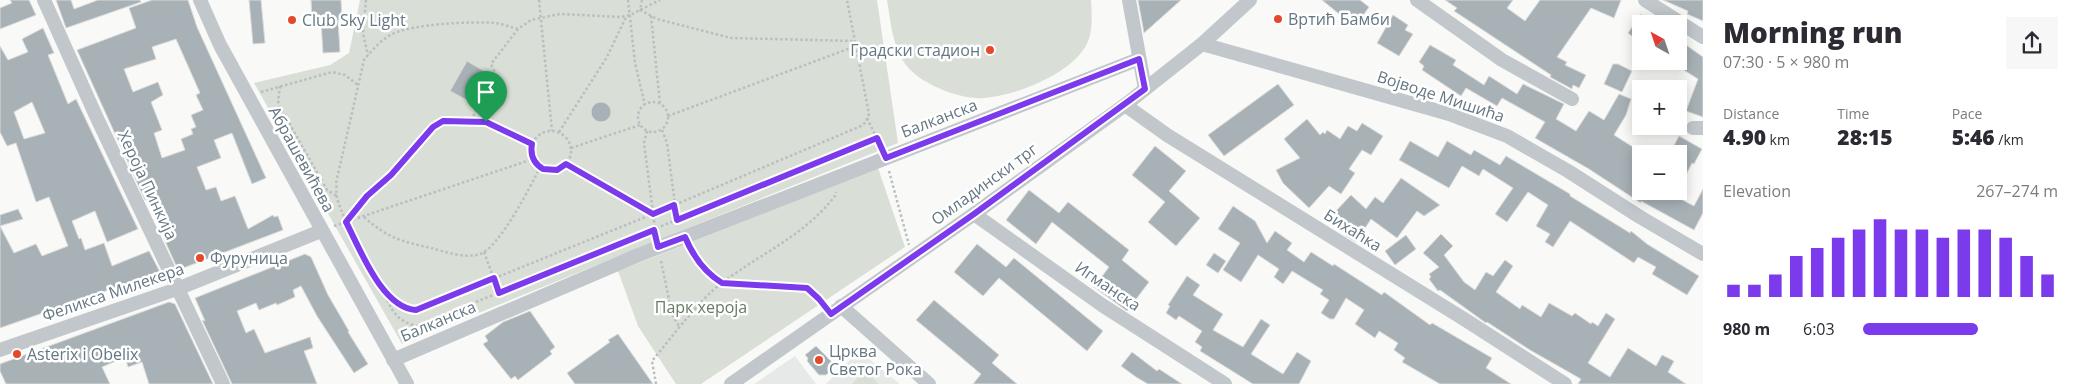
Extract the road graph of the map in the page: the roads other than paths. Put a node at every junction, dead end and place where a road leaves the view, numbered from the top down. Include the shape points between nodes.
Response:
1 (44, 0) edge
2 (200, 0) edge
3 (1129, 0) edge
4 (1250, 0) edge
5 (1417, 0) edge
6 (1645, 0) edge
7 (1703, 37) edge
8 (1202, 44) junction
9 (1139, 59) junction
10 (1145, 89) junction
11 (1572, 99) dead end
12 (1125, 105) junction
13 (974, 214) junction
14 (321, 231) junction
15 (1703, 254) edge
16 (177, 289) junction
17 (836, 310) junction
18 (0, 350) edge
19 (393, 360) junction
20 (223, 384) edge
21 (407, 384) edge
22 (731, 384) edge
23 (929, 384) edge
24 (1224, 384) edge
25 (1564, 384) edge

1 - 16 street, Хероја Пинкија
2 - 14 street, Абрашевићева via 220,45
3 - 9 street
4 - 8 street, Омладински трг
5 - 11 street via 1502,60
6 - 7 street
8 - 10 street, Омладински трг
8 - 15 street, Војводе Мишића via 1449,114 1507,136
9 - 10 street
9 - 19 street, Балканска via 658,247
10 - 12 street, Омладински трг
12 - 13 street, Омладински трг
12 - 25 street, Бихаћка via 1167,135 1464,318
13 - 17 street, Омладински трг
13 - 24 street, Игманска via 1102,305
14 - 16 street, Феликса Милекера
14 - 19 street, Абрашевићева
16 - 18 street, Феликса Милекера
16 - 20 street, Хероја Пинкија
17 - 22 street, Омладински трг
17 - 23 street
19 - 21 street, Абрашевићева

